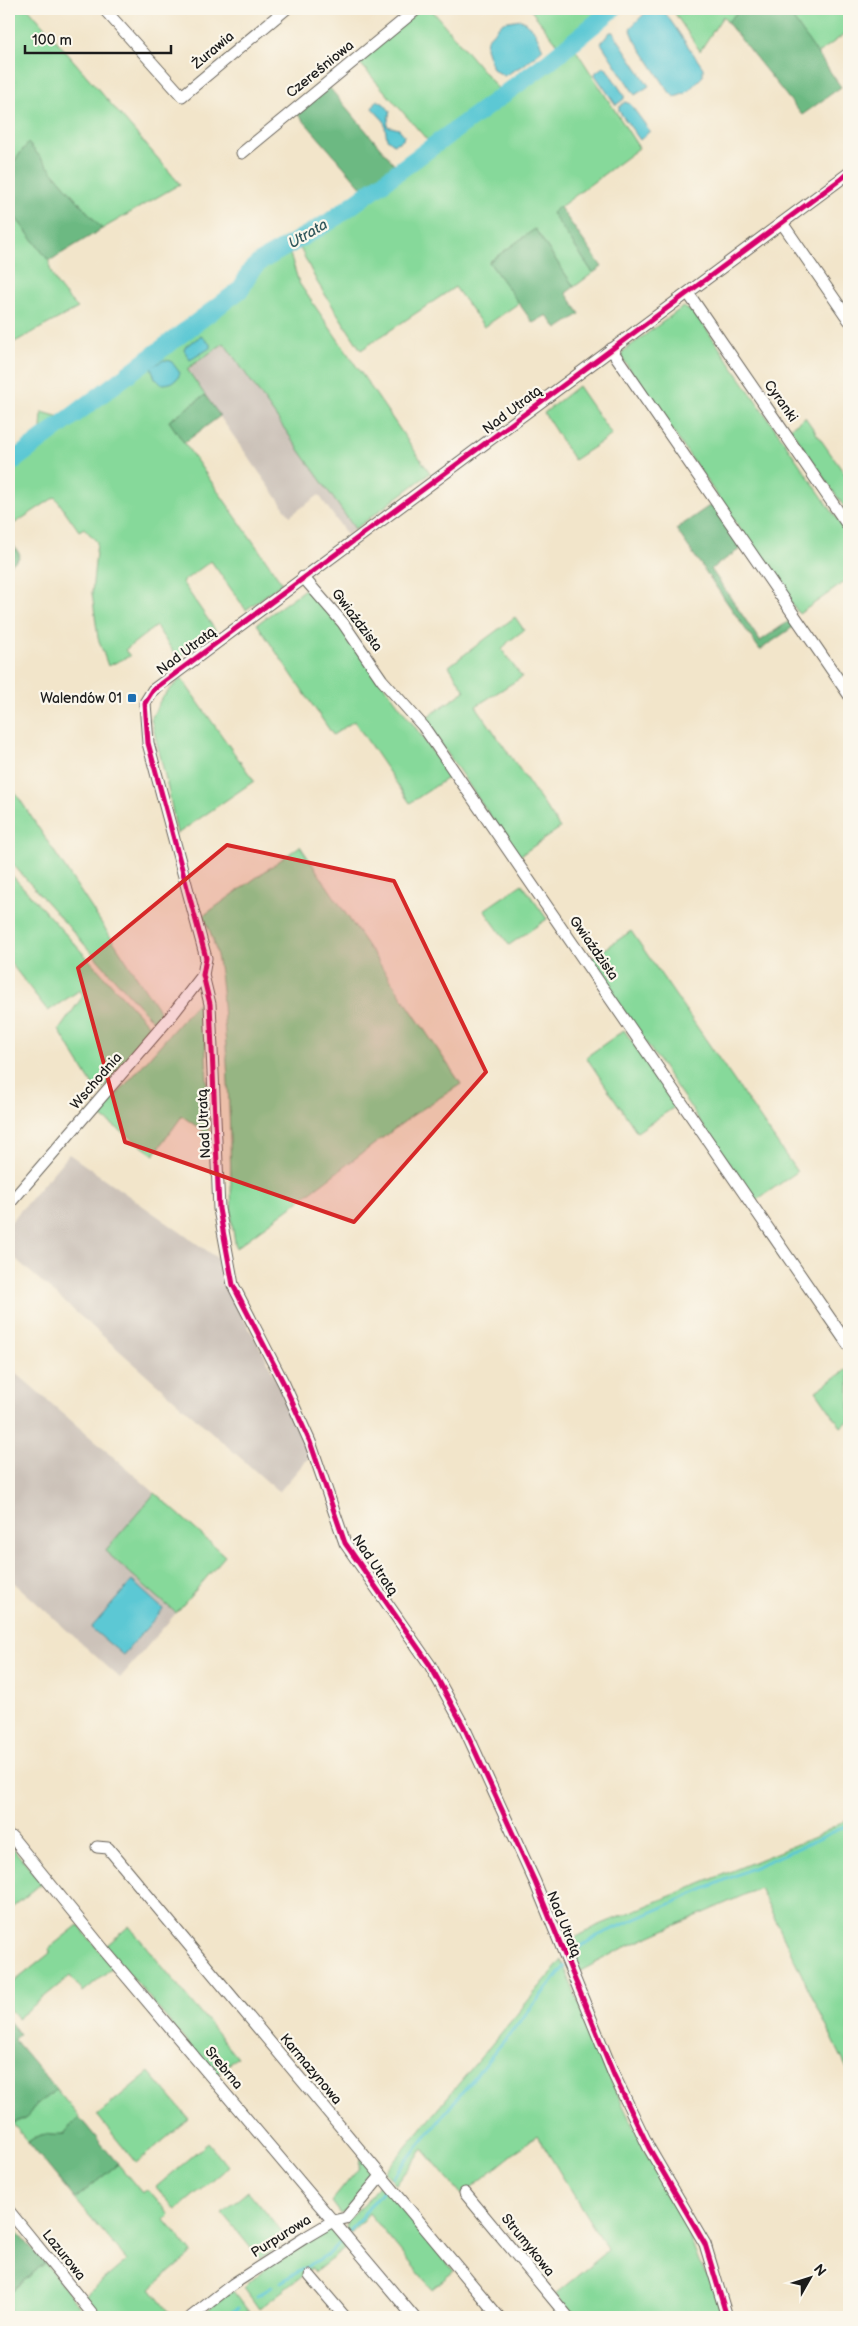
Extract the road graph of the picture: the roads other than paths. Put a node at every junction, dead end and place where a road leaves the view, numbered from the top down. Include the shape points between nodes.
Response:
1 (104, 9) edge
2 (286, 9) edge
3 (417, 9) edge
4 (242, 153) dead end
5 (849, 173) edge
6 (782, 223) junction
7 (688, 293) junction
8 (849, 320) edge
9 (611, 349) junction
10 (849, 526) edge
11 (303, 577) junction
12 (849, 696) edge
13 (203, 975) junction
14 (9, 1204) edge
15 (849, 1346) edge
16 (12, 1837) dead end
17 (97, 1847) dead end
18 (381, 2176) junction
19 (465, 2192) dead end
20 (9, 2211) edge
21 (333, 2221) junction
22 (310, 2276) dead end
23 (95, 2317) edge
24 (191, 2317) edge
25 (345, 2317) edge
26 (414, 2317) edge
27 (499, 2317) edge
28 (568, 2317) edge
29 (727, 2317) edge

1 - 2 street, Żurawia via 182,96
3 - 4 street, Czereśniowa
5 - 6 street, Nad Utratą
6 - 7 street, Nad Utratą
6 - 8 street
7 - 9 street, Nad Utratą
7 - 10 street, Cyranki
9 - 11 street, Nad Utratą
9 - 12 street
11 - 13 street, Nad Utratą via 153,690 145,703 148,743 206,958
11 - 15 street, Gwiaździsta via 343,623 382,680 423,726
13 - 14 street, Wschodnia
13 - 29 street, Nad Utratą via 210,1004 219,1209 233,1285 310,1442 345,1543 430,1665 464,1727 535,1882 614,2076 649,2148 705,2244
16 - 21 street, Srebrna
17 - 18 street, Karmazynowa via 108,1848
18 - 21 street, Purpurowa via 355,2210 346,2218
18 - 27 street, Karmazynowa
19 - 28 street, Strumykowa
20 - 23 street, Lazurowa
21 - 24 street, Purpurowa via 241,2279
21 - 26 street, Srebrna
22 - 25 street

